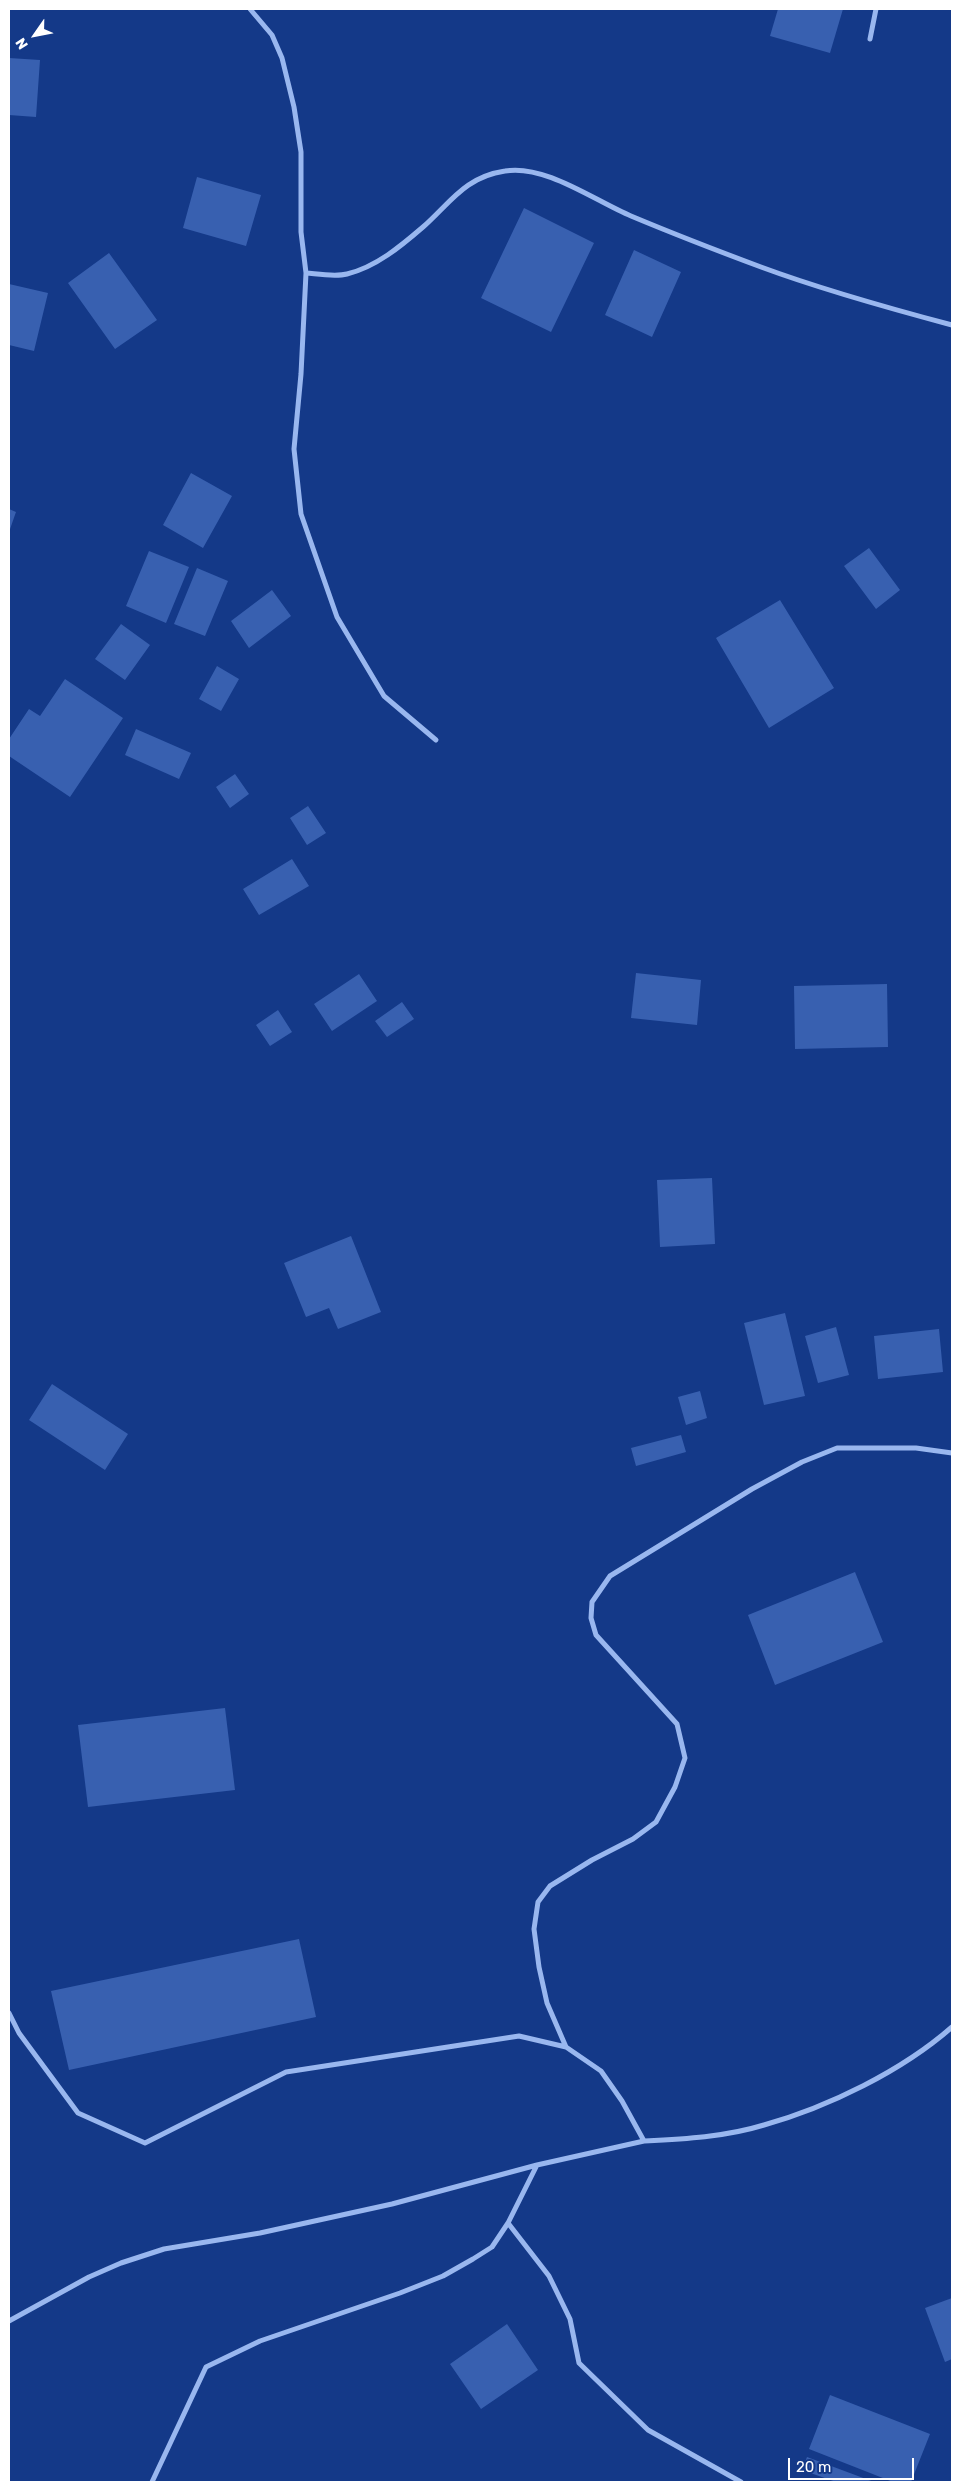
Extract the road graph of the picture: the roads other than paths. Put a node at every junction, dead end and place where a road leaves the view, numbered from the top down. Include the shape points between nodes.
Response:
1 (250, 9) edge
2 (876, 9) edge
3 (870, 39) dead end
4 (306, 273) junction
5 (952, 325) edge
6 (436, 740) dead end
7 (952, 1452) edge
8 (9, 2013) edge
9 (952, 2028) edge
10 (566, 2047) junction
11 (644, 2141) junction
12 (537, 2165) junction
13 (508, 2223) junction
14 (9, 2320) edge
15 (152, 2482) edge
16 (741, 2482) edge

1 - 4 street via 272,35 282,58 294,107 301,152 301,232
2 - 3 street
4 - 5 street via 345,275 376,263 423,227 464,186 480,176 507,170 530,172 565,184 629,215 762,267
4 - 6 street via 294,449 301,514 337,617 384,696
7 - 10 street via 916,1448 837,1448 802,1462 610,1576 592,1602 590,1618 596,1635 677,1724 685,1758 675,1787 656,1822 633,1839 550,1886 538,1902 534,1929 539,1967 547,2003
8 - 10 street via 19,2033 78,2113 145,2144 286,2072 519,2036
9 - 11 street via 890,2072 827,2102 764,2126 698,2138
10 - 11 street via 601,2071 622,2100
11 - 12 street
12 - 13 street
12 - 14 street via 392,2204 260,2233 164,2249 89,2277
13 - 15 street via 492,2247 443,2276 260,2341 206,2367
13 - 16 street via 550,2276 570,2319 579,2363 648,2430

